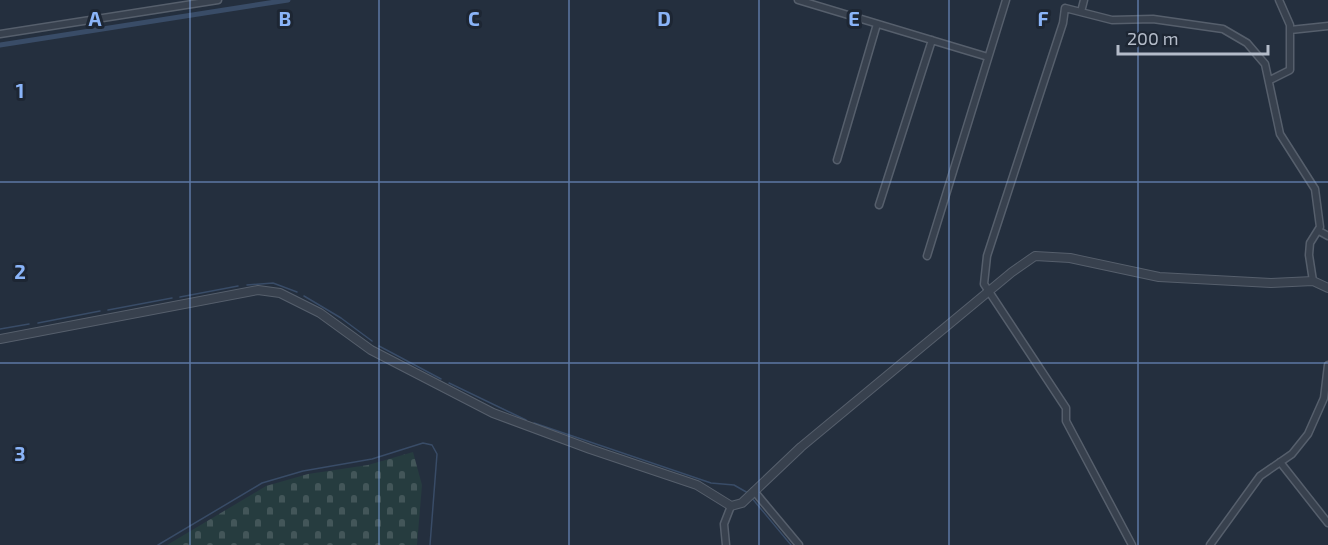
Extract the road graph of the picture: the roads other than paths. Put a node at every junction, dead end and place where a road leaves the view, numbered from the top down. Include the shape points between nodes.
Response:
1 (218, 0) edge
2 (798, 0) edge
3 (1006, 0) edge
4 (1084, 0) edge
5 (1279, 0) edge
6 (1081, 12) junction
7 (877, 24) junction
8 (1328, 26) edge
9 (1290, 30) junction
10 (0, 34) edge
11 (932, 40) junction
12 (988, 57) junction
13 (1270, 80) junction
14 (837, 160) dead end
15 (879, 205) dead end
16 (1319, 231) junction
17 (1328, 236) edge
18 (927, 256) dead end
19 (1313, 281) junction
20 (1328, 288) edge
21 (988, 293) junction
22 (0, 339) edge
23 (1328, 365) edge
24 (1280, 462) junction
25 (751, 494) junction
26 (731, 506) junction
27 (1328, 524) edge
28 (726, 545) edge
29 (799, 545) edge
30 (1132, 545) edge
31 (1210, 545) edge

1 - 10 street
2 - 7 street
3 - 12 street
4 - 6 street
5 - 9 street
6 - 13 street via 1112,20 1163,20 1223,29 1247,43 1265,64
6 - 21 street via 1065,8 1064,23 987,256 984,284
7 - 11 street
7 - 14 street
8 - 9 street
9 - 13 street via 1290,70
11 - 12 street
11 - 15 street
12 - 18 street
13 - 16 street via 1280,134 1315,189
16 - 17 street
16 - 19 street via 1310,243
19 - 20 street
19 - 21 street via 1271,283 1159,277 1070,258 1035,256
21 - 25 street via 801,447
21 - 30 street via 1066,408 1066,421
22 - 26 street via 258,290 280,293 320,313 371,350 493,413 697,485
23 - 24 street via 1324,398 1308,434
24 - 27 street
24 - 31 street via 1260,476
25 - 26 street via 742,503
25 - 29 street
26 - 28 street via 724,524

